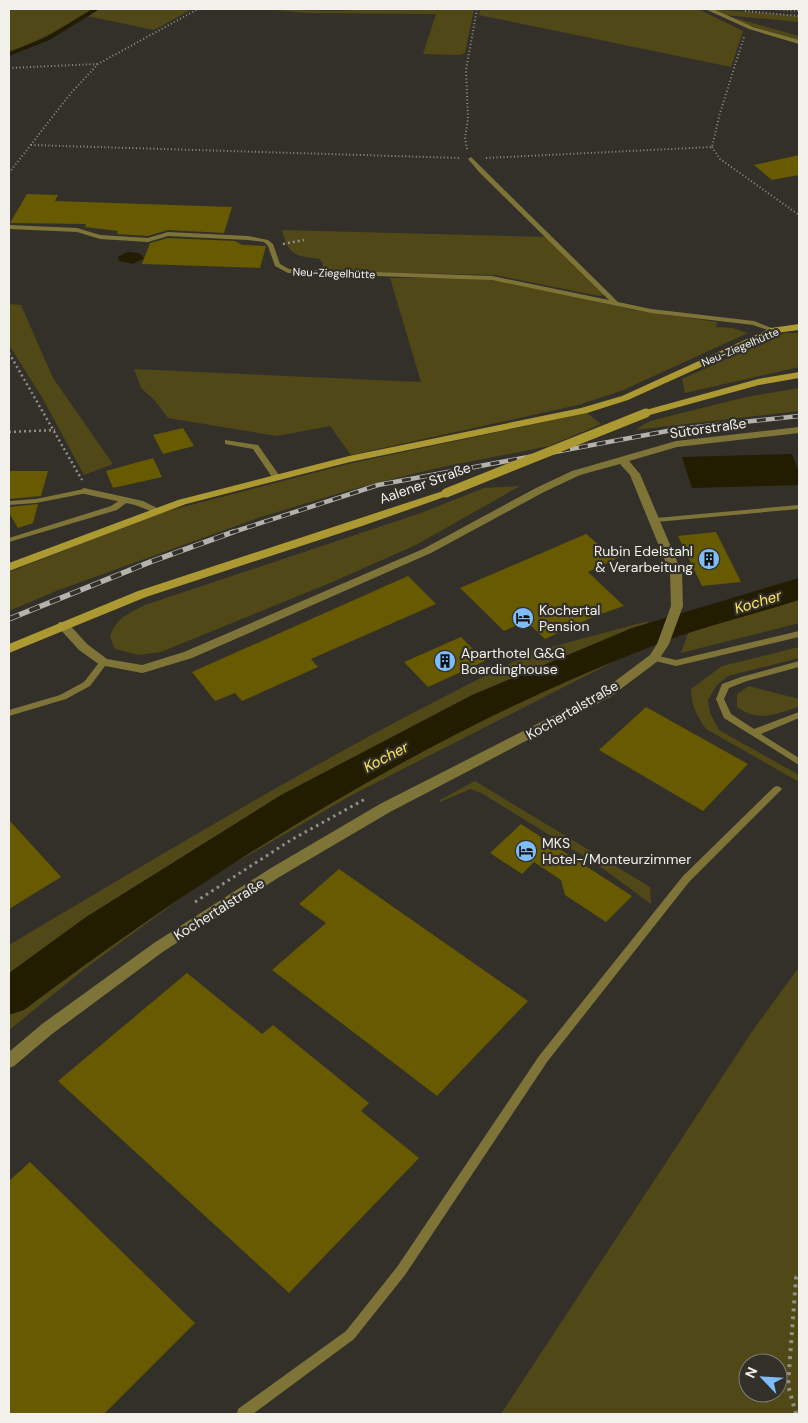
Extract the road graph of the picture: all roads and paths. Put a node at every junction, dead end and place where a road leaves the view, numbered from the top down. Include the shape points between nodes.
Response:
1 (198, 9) edge
2 (291, 9) edge
3 (360, 9) edge
4 (477, 9) edge
5 (708, 9) edge
6 (773, 9) edge
7 (738, 10) edge
8 (799, 11) edge
9 (799, 16) edge
10 (750, 28) junction
11 (799, 42) edge
12 (98, 64) junction
13 (9, 68) edge
14 (31, 145) junction
15 (712, 147) junction
16 (471, 159) junction
17 (9, 174) edge
18 (799, 216) edge
19 (9, 227) edge
20 (304, 240) dead end
21 (271, 245) junction
22 (616, 303) junction
23 (799, 327) edge
24 (774, 330) junction
25 (9, 353) edge
26 (799, 376) edge
27 (55, 430) junction
28 (799, 430) edge
29 (9, 432) edge
30 (228, 442) dead end
31 (621, 459) junction
32 (277, 478) junction
33 (84, 490) junction
34 (126, 500) junction
35 (9, 503) edge
36 (799, 508) edge
37 (156, 510) junction
38 (656, 520) junction
39 (9, 540) edge
40 (9, 567) edge
41 (63, 625) junction
42 (799, 634) edge
43 (9, 650) edge
44 (654, 658) junction
45 (104, 662) junction
46 (799, 664) edge
47 (9, 712) edge
48 (799, 716) edge
49 (754, 733) junction
50 (799, 762) edge
51 (777, 789) dead end
52 (9, 1061) edge
53 (799, 1275) edge
54 (243, 1414) edge
55 (796, 1414) edge

1 - 12 path
2 - 3 path
4 - 16 path via 466,70 468,119 465,138
5 - 10 street
6 - 8 path
7 - 9 path
10 - 11 street
10 - 15 path via 720,113
12 - 13 path
12 - 14 path
14 - 16 path
14 - 17 path
15 - 16 path
15 - 18 path via 720,159
16 - 22 lane
19 - 21 lane via 77,230 100,237 148,240 168,234 248,238
20 - 21 path
21 - 22 lane, Neu-Ziegelhütte via 277,265 288,271 492,278
22 - 24 lane, Neu-Ziegelhütte via 651,311 754,323
23 - 24 street, Neu-Ziegelhütte
24 - 32 street, Neu-Ziegelhütte via 625,398
25 - 27 path
26 - 41 street, Aalener Straße, bridge via 758,382 646,412 446,493 142,594
27 - 29 path
27 - 33 path via 81,477
28 - 31 street, Sutorstraße via 676,444
30 - 32 lane via 255,447
31 - 38 street, Kochertalstraße via 635,474
31 - 45 street via 567,477 427,552 188,655 142,669
32 - 37 street, Neu-Ziegelhütte
33 - 34 street via 104,498
33 - 35 lane via 36,501
34 - 37 street via 141,502
34 - 39 lane via 114,508
36 - 38 lane
37 - 40 street, Neu-Ziegelhütte
38 - 44 street, Kochertalstraße via 676,573 677,606 663,644
41 - 43 street, Aalener Straße
41 - 45 street via 83,647
42 - 44 lane via 676,663
44 - 52 street, Kochertalstraße via 606,694 385,808 276,872 159,946
45 - 47 lane via 87,684 63,697
46 - 49 lane via 725,686 720,699 727,716
48 - 49 lane
49 - 50 lane
51 - 54 lane via 686,879 543,1059 401,1271 350,1335
53 - 55 path via 796,1278 788,1384

